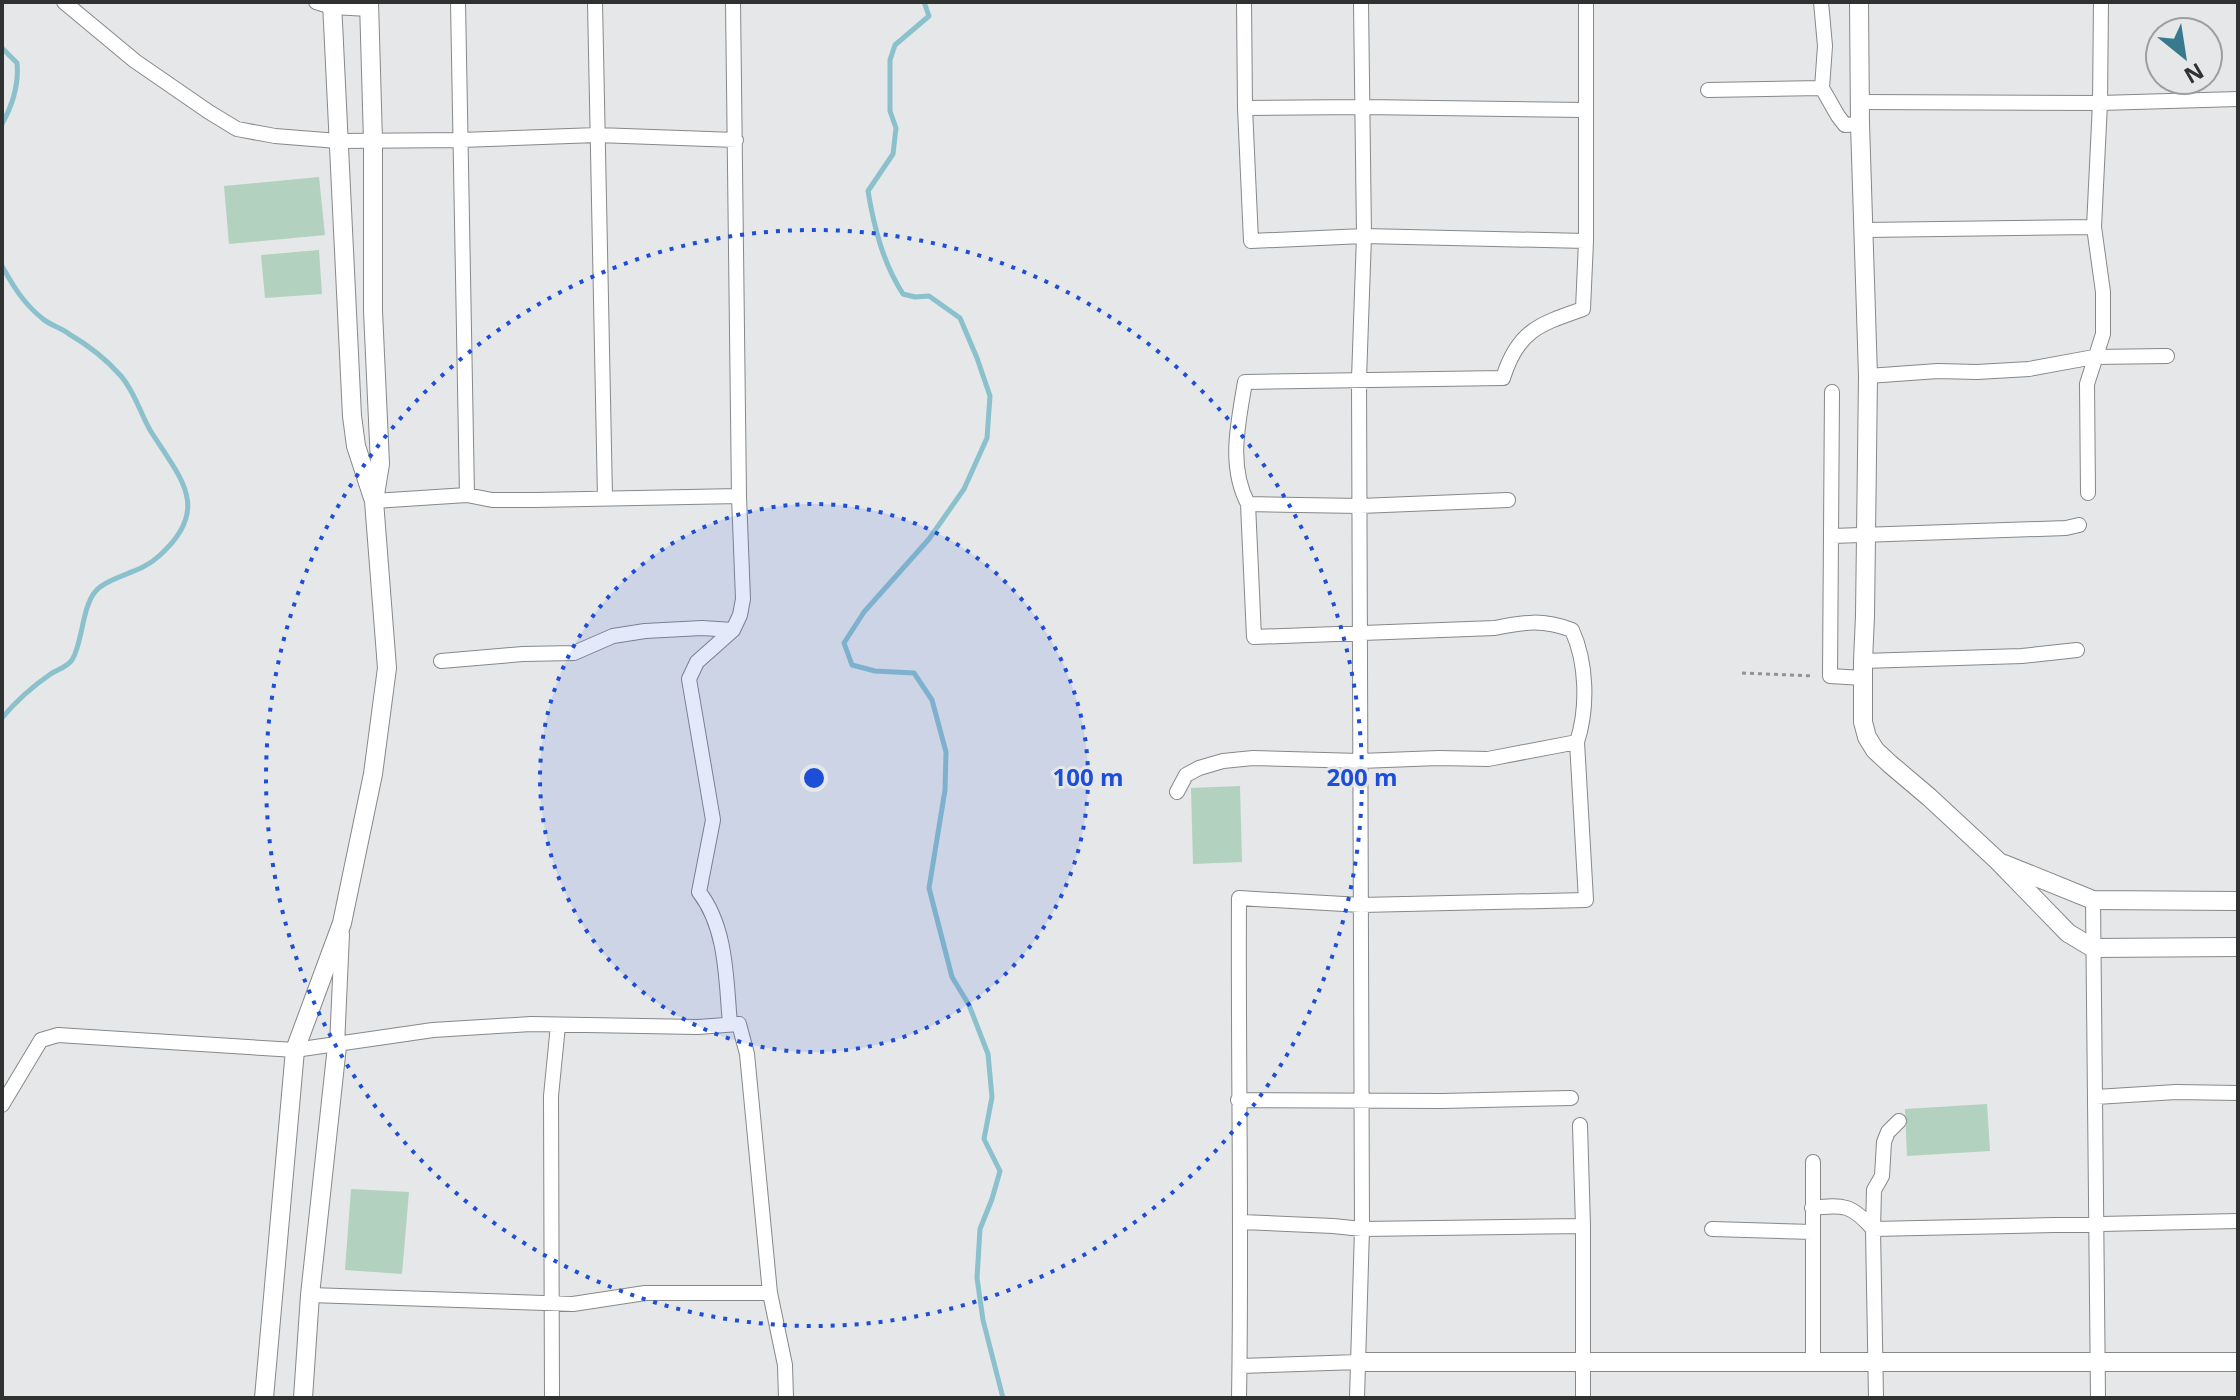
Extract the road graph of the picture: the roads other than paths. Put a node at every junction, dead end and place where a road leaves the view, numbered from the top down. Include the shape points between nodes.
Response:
1 (64, 2) edge
2 (458, 2) edge
3 (595, 2) edge
4 (733, 2) edge
5 (1244, 2) edge
6 (1361, 2) edge
7 (1586, 2) edge
8 (1821, 2) edge
9 (1859, 2) edge
10 (2101, 2) edge
11 (327, 4) edge
12 (369, 6) edge
13 (1822, 88) junction
14 (1708, 90) dead end
15 (2238, 99) edge
16 (1860, 102) junction
17 (2100, 103) junction
18 (1363, 107) junction
19 (1245, 108) junction
20 (1586, 110) junction
21 (1860, 124) junction
22 (597, 135) junction
23 (461, 140) junction
24 (736, 140) junction
25 (338, 141) junction
26 (373, 141) junction
27 (2094, 227) junction
28 (1865, 230) junction
29 (1364, 236) junction
30 (1586, 241) junction
31 (2167, 356) dead end
32 (2094, 357) junction
33 (1868, 376) junction
34 (1359, 379) junction
35 (1832, 392) dead end
36 (2088, 493) dead end
37 (467, 495) junction
38 (739, 496) junction
39 (605, 498) junction
40 (1508, 500) dead end
41 (374, 501) junction
42 (1248, 504) junction
43 (1360, 506) junction
44 (2079, 525) dead end
45 (1866, 535) junction
46 (1832, 536) junction
47 (733, 630) junction
48 (1360, 633) junction
49 (2077, 650) dead end
50 (441, 661) dead end
51 (1863, 670) junction
52 (1577, 742) junction
53 (1360, 761) junction
54 (1177, 792) dead end
55 (1998, 861) junction
56 (2093, 900) junction
57 (2238, 901) edge
58 (1361, 905) junction
59 (342, 923) junction
60 (2238, 947) edge
61 (2093, 948) junction
62 (730, 1024) junction
63 (558, 1025) junction
64 (337, 1046) junction
65 (295, 1050) junction
66 (2238, 1093) edge
67 (2096, 1097) junction
68 (1571, 1098) dead end
69 (1238, 1100) junction
70 (1360, 1100) junction
71 (2, 1105) edge
72 (1899, 1121) dead end
73 (1580, 1125) dead end
74 (1813, 1162) dead end
75 (1812, 1208) junction
76 (2238, 1221) edge
77 (1241, 1222) junction
78 (2097, 1223) junction
79 (1583, 1226) junction
80 (1362, 1229) junction
81 (1712, 1229) dead end
82 (1873, 1229) junction
83 (1812, 1232) junction
84 (770, 1293) junction
85 (310, 1295) junction
86 (551, 1304) junction
87 (1358, 1362) junction
88 (1582, 1362) junction
89 (1813, 1362) junction
90 (1876, 1362) junction
91 (2098, 1362) junction
92 (2238, 1362) edge
93 (1240, 1366) junction
94 (264, 1398) edge
95 (303, 1398) edge
96 (552, 1398) edge
97 (786, 1398) edge
98 (1239, 1398) edge
99 (1357, 1398) edge
100 (1583, 1398) edge
101 (1876, 1398) edge
102 (2098, 1398) edge

1 - 25 street via 135,61 237,129
2 - 23 street
3 - 22 street
4 - 24 street
5 - 19 street
6 - 18 street
7 - 20 street
8 - 13 street
9 - 16 street
10 - 17 street
11 - 12 street
11 - 25 street
12 - 26 street
13 - 14 street
13 - 21 street via 1845,125
15 - 17 street
16 - 17 street
16 - 21 street
17 - 27 street
18 - 19 street
18 - 20 street
18 - 29 street
19 - 29 street via 1251,241
20 - 30 street
21 - 28 street
22 - 23 street
22 - 24 street
22 - 39 street
23 - 26 street
23 - 37 street
24 - 38 street
25 - 26 street
25 - 41 street via 352,416
26 - 41 street via 380,464
27 - 28 street
27 - 32 street via 2103,292 2103,334
28 - 33 street
29 - 30 street
29 - 34 street
30 - 34 street via 1583,309 1529,332 1503,378
31 - 32 street
32 - 33 street via 2029,369
32 - 36 street via 2087,384
33 - 45 street
34 - 42 street via 1245,382 1235,467
34 - 43 street
35 - 46 street
37 - 39 street via 492,500
37 - 41 street
38 - 39 street
38 - 47 street via 743,599
40 - 43 street
41 - 59 street via 387,668 373,774
42 - 43 street
42 - 48 street via 1254,637
43 - 48 street
44 - 45 street
45 - 46 street
45 - 51 street
46 - 51 street via 1830,676
47 - 50 street via 645,631 613,636 574,653
47 - 62 street via 697,662 689,679 713,820 699,892 715,919 726,967
48 - 52 street via 1495,628 1529,621 1572,630 1584,702
48 - 53 street
49 - 51 street
51 - 55 street via 1863,722 1875,750
52 - 53 street via 1488,759
52 - 58 street via 1586,900
53 - 54 street via 1223,761 1186,775
53 - 58 street
55 - 56 street
55 - 61 street via 2068,933
56 - 57 street
56 - 61 street
58 - 69 street via 1239,898
58 - 70 street
59 - 64 street
59 - 65 street
60 - 61 street
61 - 67 street
62 - 63 street
62 - 84 street via 739,1024 747,1054
63 - 64 street via 433,1030
63 - 86 street via 551,1096
64 - 65 street
64 - 85 street
65 - 71 street via 58,1035 41,1040
65 - 94 street
66 - 67 street
67 - 78 street
68 - 70 street
69 - 70 street
69 - 77 street
70 - 80 street
72 - 82 street via 1884,1142
73 - 79 street
74 - 75 street
75 - 82 street via 1849,1207
75 - 83 street
76 - 78 street
77 - 80 street
77 - 93 street
78 - 82 street
78 - 91 street
79 - 80 street
79 - 88 street
80 - 87 street
81 - 83 street
82 - 90 street
83 - 89 street
84 - 86 street via 645,1293
84 - 97 street
85 - 86 street
85 - 95 street
86 - 96 street
87 - 88 street
87 - 93 street
87 - 99 street
88 - 89 street
88 - 100 street
89 - 90 street
90 - 91 street
90 - 101 street
91 - 92 street
91 - 102 street
93 - 98 street

